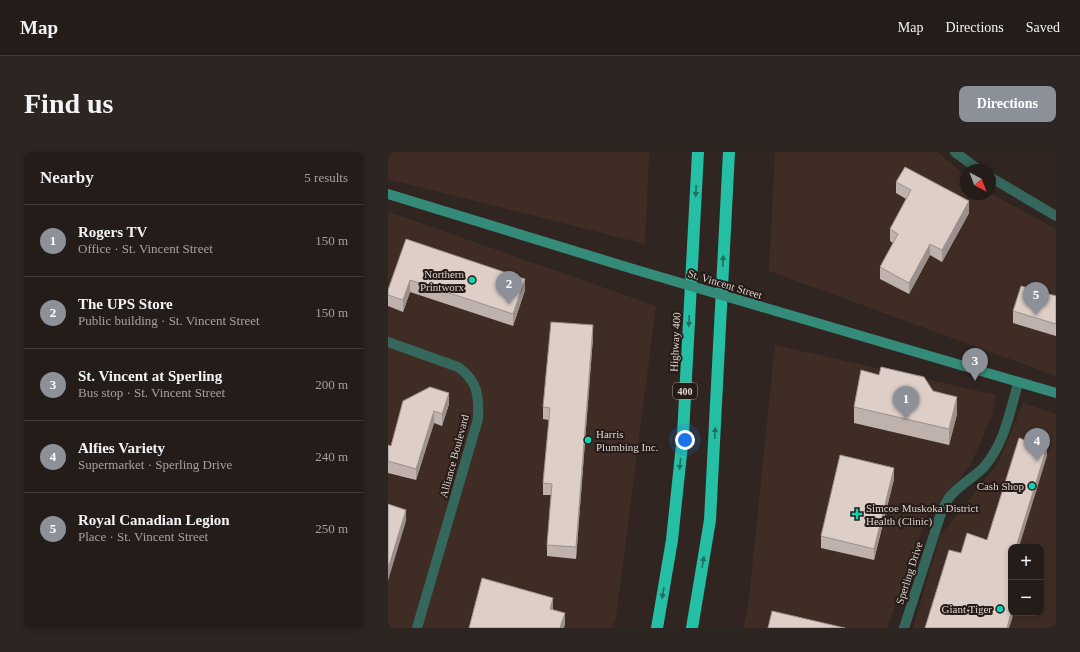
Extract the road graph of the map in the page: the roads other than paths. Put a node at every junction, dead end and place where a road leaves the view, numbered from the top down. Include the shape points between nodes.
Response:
1 (698, 152) edge
2 (729, 152) edge
3 (955, 152) edge
4 (971, 164) edge
5 (996, 181) edge
6 (388, 194) edge
7 (1056, 216) edge
8 (388, 342) edge
9 (1018, 383) junction
10 (1056, 393) edge
11 (417, 628) edge
12 (657, 628) edge
13 (692, 628) edge
14 (904, 628) edge

1 -> 12 highway, Highway 400 / 400 via 683,435 672,540
13 -> 2 highway via 710,520
3 - 4 street
5 - 7 street
6 - 9 main road, St. Vincent Street, bridge
8 - 11 street, Alliance Boulevard via 458,367 467,373 474,382 479,405 478,418
9 - 10 main road, St. Vincent Street
9 - 14 street, Sperling Drive via 1008,421 993,454 983,468 957,489 942,510

